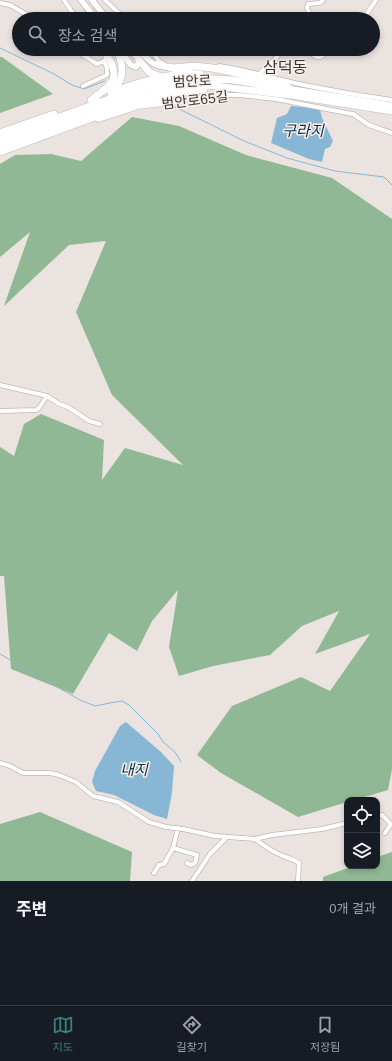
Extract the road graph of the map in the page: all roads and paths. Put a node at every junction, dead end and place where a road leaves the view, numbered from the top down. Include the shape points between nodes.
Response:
1 (64, 0) edge
2 (81, 0) edge
3 (92, 0) edge
4 (105, 0) edge
5 (323, 0) edge
6 (376, 0) edge
7 (0, 3) edge
8 (22, 12) edge
9 (72, 12) edge
10 (90, 12) edge
11 (101, 12) edge
12 (118, 12) edge
13 (309, 12) edge
14 (368, 12) edge
15 (85, 56) edge
16 (108, 56) edge
17 (111, 56) edge
18 (112, 56) edge
19 (115, 56) edge
20 (117, 56) edge
21 (136, 56) edge
22 (145, 56) edge
23 (155, 56) edge
24 (278, 56) edge
25 (312, 56) edge
26 (324, 56) edge
27 (139, 60) junction
28 (170, 70) junction
29 (259, 74) junction
30 (163, 78) junction
31 (233, 80) junction
32 (83, 86) dead end
33 (223, 87) junction
34 (302, 91) junction
35 (110, 93) junction
36 (290, 95) junction
37 (175, 98) junction
38 (276, 99) junction
39 (91, 100) junction
40 (392, 100) edge
41 (392, 106) edge
42 (119, 108) junction
43 (392, 111) edge
44 (0, 133) edge
45 (392, 133) edge
46 (0, 139) edge
47 (0, 146) edge
48 (0, 152) edge
49 (0, 156) edge
50 (0, 385) edge
51 (47, 396) junction
52 (0, 411) edge
53 (100, 424) dead end
54 (0, 763) edge
55 (380, 815) edge
56 (344, 824) edge
57 (178, 828) junction
58 (385, 833) dead end
59 (226, 838) junction
60 (255, 839) junction
61 (173, 848) junction
62 (187, 863) dead end
63 (195, 863) junction
64 (201, 867) junction
65 (154, 872) dead end
66 (192, 881) edge
67 (298, 881) edge

1 - 9 street
2 - 10 main road
3 - 11 main road
4 - 12 street
5 - 13 street via 320,3 308,4
6 - 14 street
7 - 8 street
15 - 16 street via 97,64
17 - 32 street via 107,75
18 - 39 highway via 114,78 105,90
19 - 35 highway via 122,64 122,74 120,82
20 - 27 main road via 132,66 137,66
21 - 27 main road
22 - 28 main road via 155,65
23 - 28 street
24 - 29 street
25 - 26 street
27 - 30 highway via 149,72
28 - 29 street via 176,64 195,63
28 - 34 highway via 198,66 212,68 275,81
29 - 40 street via 354,95
30 - 31 highway via 197,74
30 - 35 highway
31 - 34 highway, 범안로
31 - 46 highway, 범안로 via 198,78 150,85
33 - 36 highway, 범안로
33 - 42 highway via 166,94
33 - 47 highway, 범안로 via 198,85 151,92
34 - 41 highway, 범안로
35 - 39 highway
36 - 38 highway
36 - 43 highway, 범안로
37 - 38 street, 범안로65길 via 228,95
37 - 42 highway
37 - 49 street, 범안로65길 via 106,117
38 - 45 street, 범안로65길 via 353,114 369,125
39 - 44 highway
42 - 48 highway
50 - 51 street
51 - 52 street via 36,410
51 - 53 street via 89,421
54 - 57 street via 23,773 59,775 76,782 93,796 118,802 149,822
55 - 58 street via 391,824
56 - 60 street via 322,829 272,834
57 - 59 street
57 - 61 street
59 - 60 street
59 - 64 street
60 - 67 street via 266,848 299,863
61 - 63 street via 197,856
61 - 65 street via 164,864 159,865
62 - 63 street
63 - 64 street
64 - 66 street

